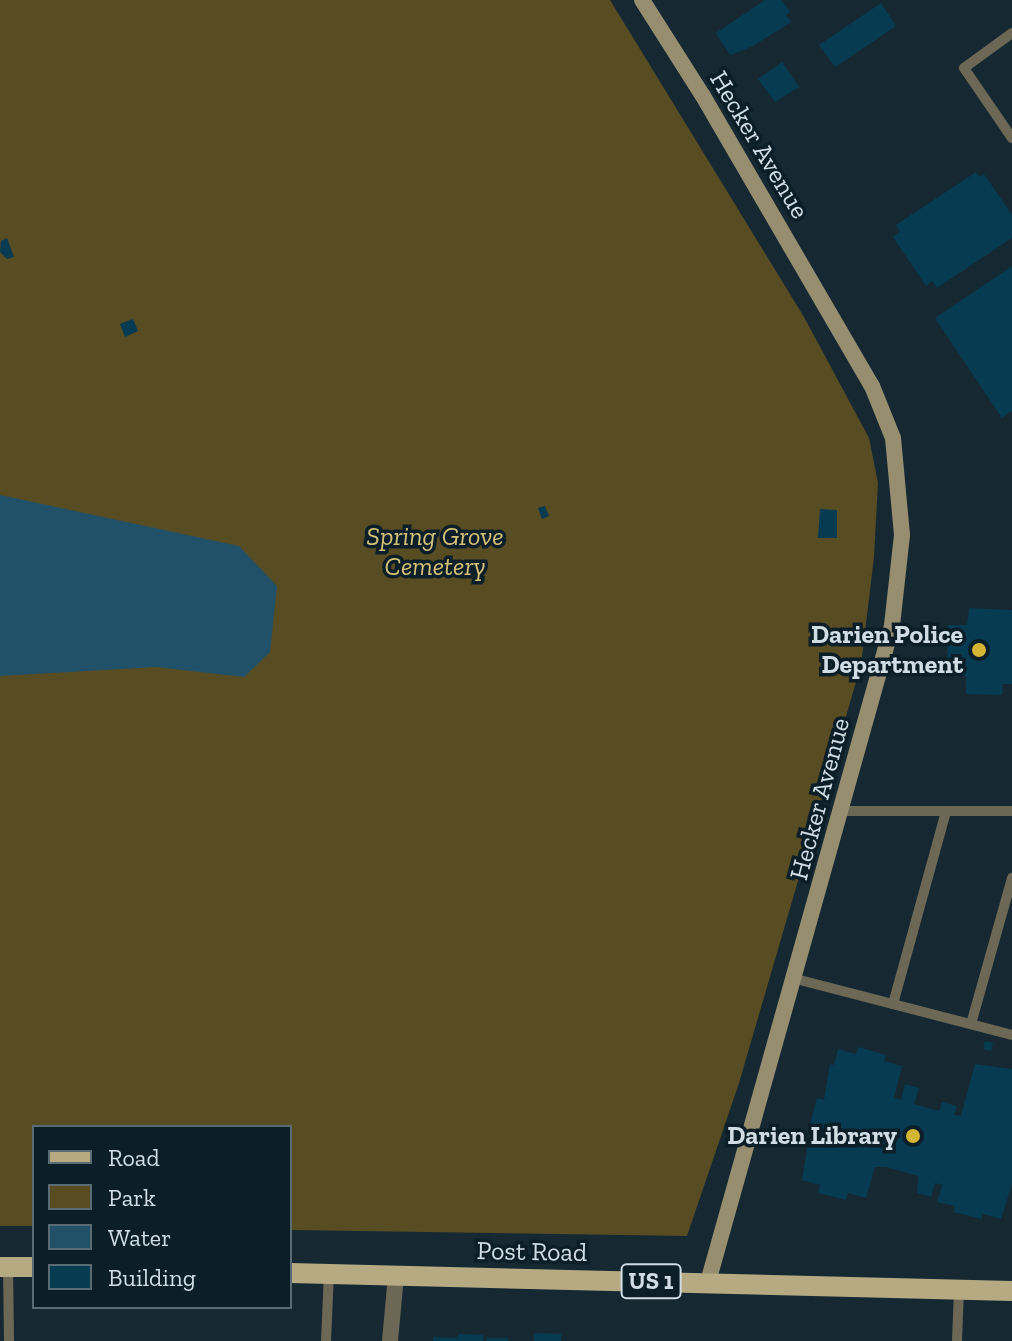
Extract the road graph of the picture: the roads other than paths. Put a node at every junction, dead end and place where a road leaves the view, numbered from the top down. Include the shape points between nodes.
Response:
1 (642, 0) edge
2 (1012, 33) edge
3 (1012, 138) edge
4 (841, 811) junction
5 (946, 811) junction
6 (1012, 811) edge
7 (1012, 878) edge
8 (796, 979) junction
9 (893, 1004) junction
10 (971, 1024) junction
11 (1012, 1035) edge
12 (4, 1267) edge
13 (32, 1267) edge
14 (292, 1273) edge
15 (329, 1273) junction
16 (396, 1275) junction
17 (708, 1282) junction
18 (959, 1289) junction
19 (1012, 1289) edge
20 (9, 1341) edge
21 (326, 1341) edge
22 (390, 1341) edge
23 (957, 1341) edge

1 - 4 street, Hecker Avenue via 872,386 893,438 902,535 892,626
2 - 3 lane via 964,68
4 - 5 lane
4 - 8 street, Hecker Avenue
5 - 6 lane
5 - 9 lane
7 - 10 lane
8 - 9 lane
8 - 17 street, Hecker Avenue
9 - 10 lane
10 - 11 lane
12 - 13 main road
12 - 20 lane
14 - 15 main road, Post Road / US 1
15 - 16 main road, Post Road / US 1
15 - 21 lane
16 - 17 main road, Post Road / US 1
16 - 22 street
17 - 18 main road, Post Road / US 1
18 - 19 main road, Post Road / US 1
18 - 23 lane

